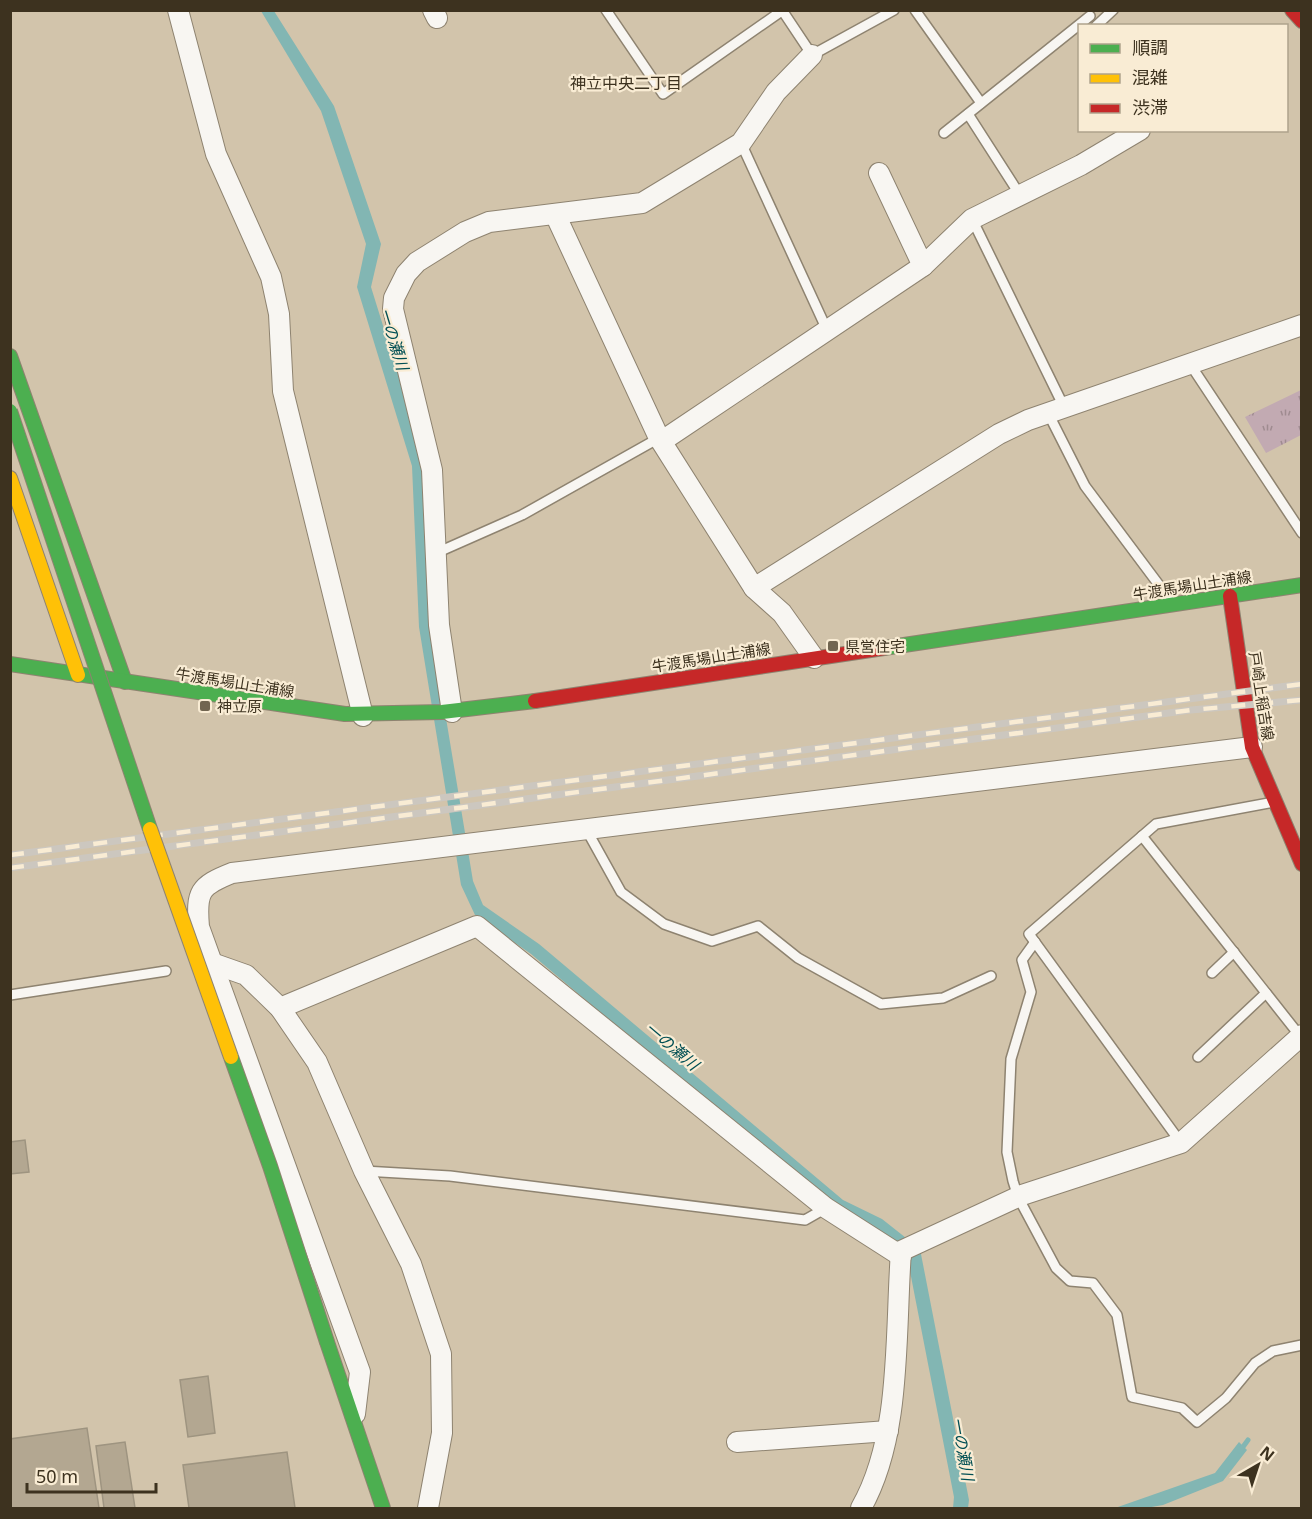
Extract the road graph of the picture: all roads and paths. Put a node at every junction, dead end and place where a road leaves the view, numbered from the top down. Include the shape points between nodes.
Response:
1 (178, 10) edge
2 (606, 10) edge
3 (894, 10) edge
4 (915, 10) edge
5 (1113, 10) edge
6 (782, 11) edge
7 (1088, 13) edge
8 (1098, 24) edge
9 (812, 56) junction
10 (981, 103) junction
11 (968, 114) junction
12 (1136, 132) edge
13 (944, 133) dead end
14 (741, 143) junction
15 (879, 173) dead end
16 (1020, 195) junction
17 (555, 214) junction
18 (972, 219) junction
19 (923, 266) junction
20 (1302, 325) edge
21 (827, 330) junction
22 (10, 356) edge
23 (1190, 364) junction
24 (1056, 410) junction
25 (10, 411) edge
26 (659, 438) junction
27 (10, 478) edge
28 (1302, 533) edge
29 (434, 554) junction
30 (1302, 585) edge
31 (754, 588) junction
32 (1230, 596) junction
33 (1174, 604) junction
34 (814, 658) junction
35 (10, 664) edge
36 (78, 675) junction
37 (125, 682) junction
38 (452, 712) junction
39 (363, 716) junction
40 (1252, 747) junction
41 (1275, 802) junction
42 (586, 829) junction
43 (1295, 833) edge
44 (1142, 836) junction
45 (1302, 864) edge
46 (1035, 942) junction
47 (1234, 952) junction
48 (212, 963) junction
49 (166, 971) dead end
50 (1212, 973) dead end
51 (991, 976) dead end
52 (1266, 993) junction
53 (10, 995) edge
54 (280, 1008) junction
55 (1301, 1035) edge
56 (1198, 1057) dead end
57 (1181, 1143) junction
58 (364, 1172) junction
59 (1018, 1197) junction
60 (826, 1208) junction
61 (901, 1256) junction
62 (1302, 1345) edge
63 (354, 1424) junction
64 (888, 1431) junction
65 (737, 1442) dead end
66 (383, 1509) edge
67 (428, 1509) edge
68 (861, 1509) edge

1 - 39 street via 216,154 271,277 279,314 284,391
2 - 6 lane via 663,94
3 - 9 lane
4 - 10 lane
5 - 8 lane
6 - 9 lane
7 - 10 lane
9 - 14 street via 776,92
10 - 11 lane
11 - 13 lane
11 - 16 lane
12 - 16 street
14 - 17 street via 642,204
14 - 21 lane
15 - 19 street
16 - 18 street
17 - 26 street
17 - 29 street via 489,222 465,232 417,262 394,298 393,309 432,471
18 - 19 street
18 - 24 lane
19 - 21 street
20 - 23 street
21 - 26 street via 668,437
22 - 37 main road
23 - 24 street
23 - 28 lane
24 - 31 street via 999,434
24 - 33 lane via 1085,486
25 - 63 main road, bridge
26 - 29 lane via 522,515
26 - 31 street
27 - 36 main road
29 - 38 street via 439,625
30 - 32 main road, 牛渡馬場山土浦線
31 - 34 street via 782,613
32 - 33 main road, 牛渡馬場山土浦線
32 - 40 main road, 戸崎上稲吉線
33 - 34 main road, 牛渡馬場山土浦線
34 - 38 main road, 牛渡馬場山土浦線
35 - 36 main road, 牛渡馬場山土浦線
36 - 37 main road, 牛渡馬場山土浦線
37 - 39 main road, 牛渡馬場山土浦線
38 - 39 main road, 牛渡馬場山土浦線
40 - 41 main road, 戸崎上稲吉線
40 - 42 street
41 - 43 main road, 戸崎上稲吉線
41 - 44 lane via 1156,824
42 - 48 street via 232,873 208,882 197,900 199,927
42 - 51 lane via 621,892 664,924 712,941 758,926 798,958 881,1004 943,998
43 - 45 main road, 戸崎上稲吉線
44 - 46 lane via 1029,933
44 - 47 lane
46 - 57 lane
46 - 59 lane via 1022,960 1031,992 1011,1059 1007,1152
47 - 50 lane
47 - 52 lane
48 - 54 street via 246,975
48 - 63 street via 360,1372
49 - 53 lane
52 - 55 lane
52 - 56 lane
54 - 58 street via 317,1062
54 - 60 street via 477,926
55 - 57 street
57 - 59 street
58 - 60 lane via 450,1176 805,1221
58 - 67 street via 411,1264 441,1353 442,1433
59 - 61 street via 901,1251
59 - 62 lane via 1056,1268 1070,1281 1093,1283 1117,1315 1132,1397 1182,1408 1197,1422 1226,1398 1255,1364 1273,1351
60 - 61 street
61 - 64 street
63 - 66 main road
64 - 65 street
64 - 68 street

